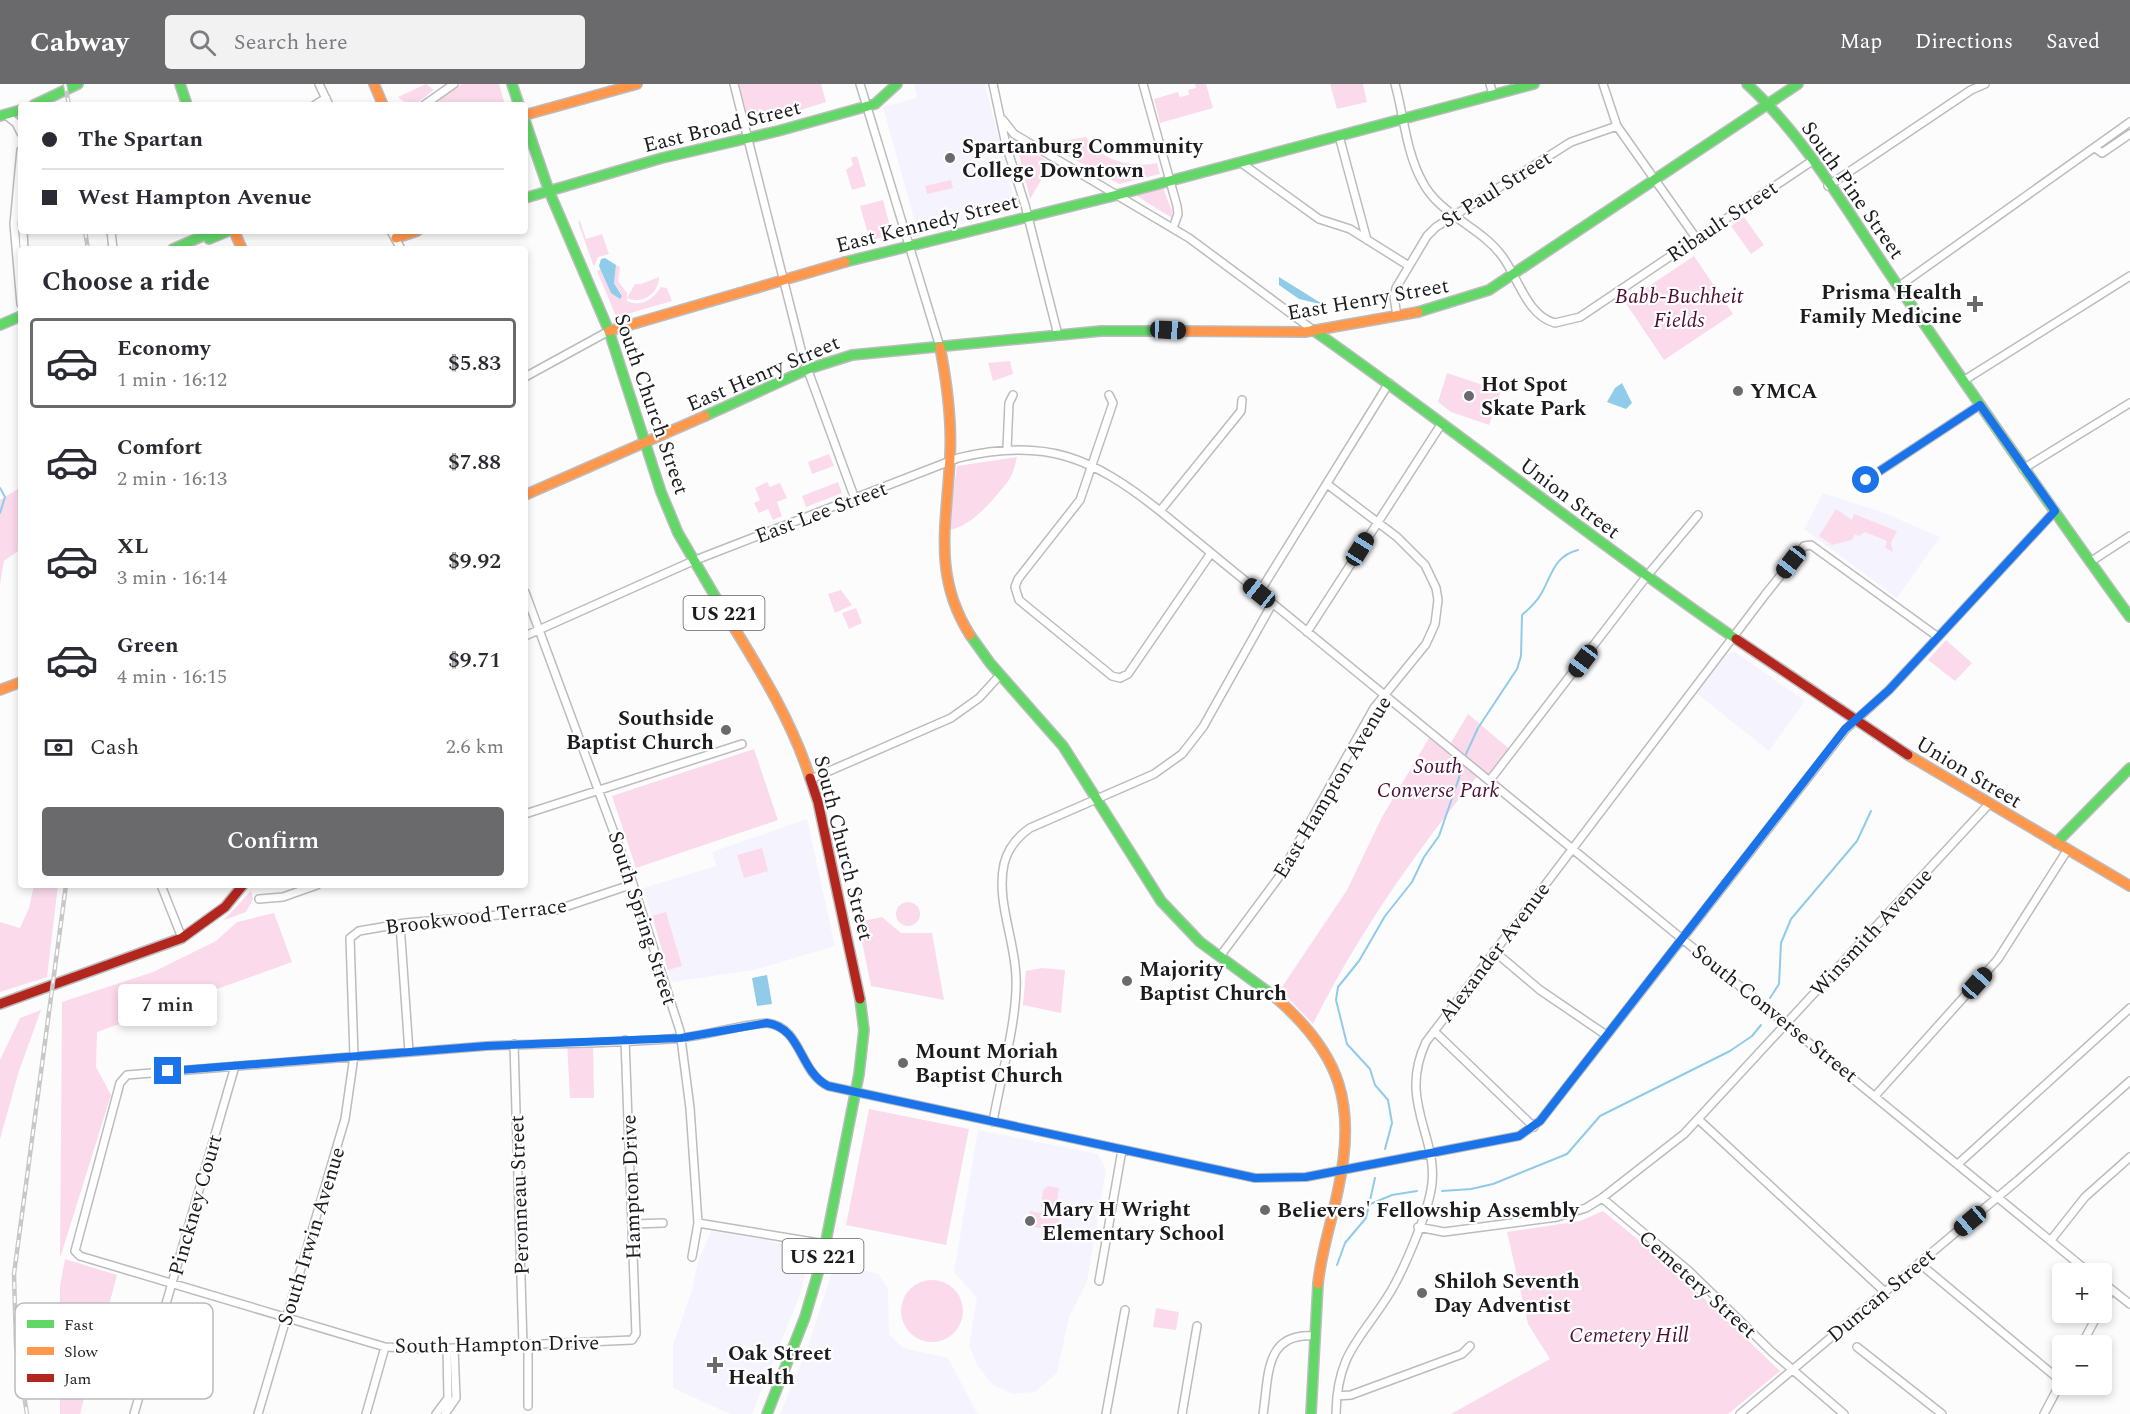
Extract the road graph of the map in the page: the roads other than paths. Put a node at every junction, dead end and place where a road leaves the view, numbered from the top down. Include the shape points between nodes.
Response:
1 (78, 84) edge
2 (180, 84) edge
3 (319, 84) edge
4 (374, 84) edge
5 (454, 84) edge
6 (512, 84) edge
7 (637, 84) edge
8 (734, 84) edge
9 (860, 84) edge
10 (897, 84) edge
11 (993, 84) edge
12 (1143, 84) edge
13 (1395, 84) edge
14 (1490, 84) edge
15 (1534, 84) edge
16 (1603, 84) edge
17 (1747, 84) edge
18 (1798, 84) edge
19 (1985, 84) edge
20 (1493, 95) junction
21 (41, 102) edge
22 (186, 102) edge
23 (328, 102) edge
24 (382, 102) edge
25 (428, 102) edge
26 (518, 102) edge
27 (1769, 104) junction
28 (867, 106) junction
29 (18, 111) edge
30 (528, 114) edge
31 (3, 115) edge
32 (1405, 118) junction
33 (1003, 120) junction
34 (2130, 123) edge
35 (1617, 126) junction
36 (18, 127) edge
37 (528, 130) edge
38 (1014, 134) junction
39 (2130, 134) edge
40 (747, 136) junction
41 (1339, 136) junction
42 (2095, 148) junction
43 (1012, 161) junction
44 (1240, 162) junction
45 (1812, 162) junction
46 (1655, 180) junction
47 (1169, 181) junction
48 (18, 182) edge
49 (1828, 186) junction
50 (549, 190) junction
51 (1117, 195) junction
52 (528, 197) edge
53 (1455, 216) junction
54 (1028, 217) junction
55 (1173, 228) junction
56 (207, 234) edge
57 (221, 234) edge
58 (1696, 238) junction
59 (1367, 240) junction
60 (179, 246) edge
61 (194, 246) edge
62 (908, 246) junction
63 (1409, 266) junction
64 (18, 270) edge
65 (1513, 274) junction
66 (2130, 276) edge
67 (784, 279) junction
68 (1898, 286) junction
69 (1397, 316) junction
70 (18, 317) edge
71 (0, 325) edge
72 (1313, 330) junction
73 (609, 332) junction
74 (1058, 335) junction
75 (940, 347) junction
76 (808, 369) junction
77 (528, 374) edge
78 (1963, 381) junction
79 (1389, 383) junction
80 (1013, 395) dead end
81 (1109, 395) dead end
82 (1242, 400) dead end
83 (2130, 403) edge
84 (1980, 405) junction
85 (1442, 423) junction
86 (647, 443) junction
87 (1007, 449) junction
88 (950, 461) junction
89 (1093, 465) junction
90 (2023, 469) junction
91 (1866, 480) dead end
92 (1327, 484) junction
93 (528, 494) edge
94 (855, 499) junction
95 (1160, 511) junction
96 (2055, 511) junction
97 (1698, 515) dead end
98 (1377, 522) junction
99 (2130, 536) edge
100 (1211, 554) junction
101 (693, 561) junction
102 (2090, 562) junction
103 (1646, 577) junction
104 (1259, 593) junction
105 (528, 601) edge
106 (1272, 603) junction
107 (2130, 617) edge
108 (538, 629) junction
109 (1307, 632) junction
110 (528, 634) edge
111 (1735, 637) junction
112 (1938, 637) junction
113 (1000, 675) junction
114 (18, 683) edge
115 (0, 690) edge
116 (1385, 695) junction
117 (1856, 721) junction
118 (742, 744) dead end
119 (2130, 768) edge
120 (811, 779) junction
121 (1490, 780) junction
122 (600, 791) junction
123 (1097, 799) junction
124 (1989, 804) junction
125 (528, 813) edge
126 (2056, 843) junction
127 (1573, 848) junction
128 (2068, 849) junction
129 (633, 884) junction
130 (2130, 886) edge
131 (163, 888) edge
132 (241, 888) edge
133 (308, 888) edge
134 (259, 899) dead end
135 (400, 924) junction
136 (353, 934) joint
137 (1682, 936) junction
138 (182, 938) junction
139 (1494, 951) junction
140 (1221, 955) junction
141 (0, 1004) edge
142 (2130, 1008) edge
143 (1787, 1023) junction
144 (1434, 1031) junction
145 (1606, 1035) junction
146 (681, 1038) junction
147 (625, 1040) junction
148 (514, 1044) junction
149 (409, 1052) junction
150 (354, 1056) junction
151 (235, 1066) junction
152 (2130, 1081) edge
153 (855, 1092) junction
154 (1876, 1095) junction
155 (1698, 1119) junction
156 (993, 1122) junction
157 (1534, 1127) junction
158 (1122, 1150) junction
159 (1429, 1154) junction
160 (2130, 1157) edge
161 (1959, 1163) junction
162 (1342, 1170) junction
163 (1999, 1196) junction
164 (1602, 1198) junction
165 (698, 1222) junction
166 (663, 1223) dead end
167 (633, 1224) junction
168 (1418, 1227) junction
169 (2051, 1240) junction
170 (825, 1244) junction
171 (692, 1257) dead end
172 (1919, 1263) junction
173 (2078, 1263) edge
174 (1099, 1281) dead end
175 (172, 1284) junction
176 (2112, 1291) edge
177 (1885, 1292) junction
178 (166, 1303) edge
179 (2130, 1304) edge
180 (1125, 1310) dead end
181 (286, 1318) junction
182 (1197, 1326) dead end
183 (636, 1334) joint
184 (1313, 1336) junction
185 (526, 1345) junction
186 (1470, 1346) dead end
187 (385, 1347) junction
188 (1857, 1347) dead end
189 (450, 1348) junction
190 (1792, 1370) junction
191 (2052, 1373) edge
192 (2054, 1395) edge
193 (1337, 1396) junction
194 (138, 1399) edge
195 (452, 1399) junction
196 (528, 1406) dead end
197 (134, 1414) edge
198 (258, 1414) edge
199 (366, 1414) edge
200 (436, 1414) edge
201 (445, 1414) edge
202 (767, 1414) edge
203 (1106, 1414) edge
204 (1182, 1414) edge
205 (1263, 1414) edge
206 (1311, 1414) edge
207 (1336, 1414) edge
208 (1740, 1414) edge
209 (1844, 1414) edge
210 (1942, 1414) edge
211 (2044, 1414) edge

1 - 21 main road
2 - 22 main road
3 - 23 street
4 - 24 main road
5 - 25 street
6 - 26 main road
7 - 30 main road
8 - 40 street
9 - 28 street
10 - 28 main road, East Broad Street via 879,102
11 - 33 street
12 - 47 street
13 - 32 street
14 - 20 street
15 - 20 main road, East Kennedy Street
16 - 35 street
17 - 27 main road, South Pine Street
18 - 27 main road, East Henry Street
19 - 49 street
20 - 32 main road, East Kennedy Street
27 - 45 main road, South Pine Street
27 - 46 main road, East Henry Street
28 - 40 main road, East Broad Street
28 - 62 street
29 - 31 main road
31 - 36 street
32 - 41 main road, East Kennedy Street
32 - 53 street via 1408,142 1423,185
33 - 38 street, Union Street
33 - 43 street
34 - 42 street
35 - 46 street
35 - 53 street, St Paul Street via 1571,142
37 - 50 main road, South Church Street / US 221
38 - 43 street via 1010,146
38 - 51 street, Union Street
39 - 42 street via 2102,153
40 - 50 main road, East Broad Street
40 - 67 street
41 - 44 main road, East Kennedy Street
41 - 59 street
42 - 68 street
43 - 54 street
44 - 47 main road, East Kennedy Street
44 - 59 street via 1319,219 1350,229
45 - 49 main road, South Pine Street
45 - 58 street, Ribault Street
46 - 58 street
46 - 65 main road, East Henry Street
47 - 51 main road, East Kennedy Street
47 - 55 street via 1178,214
48 - 64 street via 14,224
49 - 68 main road, South Pine Street
50 - 52 main road, East Broad Street
50 - 73 main road, South Church Street / US 221
51 - 54 main road, East Kennedy Street
51 - 55 street, Union Street
53 - 63 street, St Paul Street via 1431,231
53 - 65 street via 1493,246
54 - 62 main road, East Kennedy Street
54 - 74 street
55 - 72 street, Union Street
56 - 60 main road
57 - 61 main road
58 - 65 street, Ribault Street via 1572,320 1555,323 1536,313
59 - 63 street
62 - 67 main road, East Kennedy Street
62 - 75 street
63 - 69 street, St Paul Street via 1394,292
65 - 69 main road, East Henry Street via 1470,298
66 - 78 street
67 - 73 main road, East Kennedy Street
67 - 76 street
68 - 78 main road, South Pine Street
69 - 72 main road, East Henry Street
70 - 71 main road
72 - 74 main road, East Henry Street via 1258,334 1139,329
72 - 79 main road, Union Street
73 - 77 street
73 - 86 main road, South Church Street / US 221
74 - 75 main road, East Henry Street
75 - 76 main road, East Henry Street via 864,352
75 - 88 main road via 949,404
76 - 86 main road, East Henry Street
76 - 94 street
78 - 84 main road, South Pine Street
79 - 85 main road, Union Street
79 - 92 street
80 - 87 street via 1009,403
81 - 89 street via 1113,403
82 - 95 street via 1241,411
83 - 90 street
84 - 90 main road, South Pine Street
84 - 91 street
85 - 98 street
85 - 103 main road, Union Street
86 - 93 main road, East Henry Street
86 - 101 main road, South Church Street / US 221 via 667,507
87 - 88 street, South Converse Street
87 - 89 street, South Converse Street via 1049,452
88 - 94 street, East Lee Street
88 - 113 main road via 941,534 945,573 973,643
89 - 95 street, South Converse Street
89 - 100 street via 1076,506 1018,579 1015,592 1018,600 1112,676 1128,674
90 - 96 main road, South Pine Street
92 - 98 street, East Hampton Avenue
92 - 104 street
94 - 101 street, East Lee Street
95 - 100 street, South Converse Street
96 - 102 main road, South Pine Street
96 - 112 street
97 - 103 street
98 - 109 street
98 - 116 street, East Hampton Avenue via 1418,555 1436,588 1437,600 1435,624 1426,644
99 - 102 street
100 - 104 street, South Converse Street
101 - 108 street, East Lee Street
101 - 120 main road, South Church Street / US 221 via 772,692 796,738
102 - 107 main road, South Pine Street
103 - 111 main road, Union Street
103 - 121 street
104 - 106 street, South Converse Street
105 - 108 street, South Spring Street
106 - 109 street, South Converse Street
106 - 123 street via 1193,741 1161,769
108 - 110 street, East Lee Street
108 - 122 street, South Spring Street
109 - 116 street, South Converse Street
111 - 112 street, Alexander Avenue via 1804,546 1811,545
111 - 117 main road, Union Street
111 - 127 street, Alexander Avenue
112 - 117 street
113 - 120 street via 979,698 951,718
113 - 123 main road via 1057,738
114 - 115 main road
116 - 121 street, South Converse Street
116 - 140 street, East Hampton Avenue via 1279,877
117 - 124 main road, Union Street
117 - 137 street via 1845,729
118 - 122 street
119 - 126 main road
120 - 153 main road, South Church Street / US 221 via 862,1006 863,1043
121 - 127 street, South Converse Street
122 - 125 street
122 - 129 street, South Spring Street
123 - 140 main road via 1166,907 1188,931
123 - 156 street via 1030,828 1013,844 1006,858 1004,892 1016,986
124 - 126 main road, Union Street
124 - 143 street, Winsmith Avenue
126 - 128 main road, Union Street
127 - 137 street, South Converse Street
127 - 139 street, Alexander Avenue
128 - 130 main road, Union Street
128 - 154 street via 1998,959
129 - 135 street, Brookwood Terrace via 556,910
129 - 146 street, South Spring Street
131 - 138 street
132 - 138 main road via 225,908
133 - 134 street via 283,897
135 - 136 street, Brookwood Terrace
135 - 149 street
136 - 150 street, South Irwin Avenue via 349,943
137 - 143 street, South Converse Street
137 - 145 street
138 - 141 main road
139 - 144 street, Alexander Avenue
139 - 145 street via 1526,980
140 - 162 main road via 1289,1007 1326,1054 1345,1109
142 - 161 street
143 - 154 street, South Converse Street
143 - 155 street, Winsmith Avenue
144 - 157 street
144 - 159 street, Alexander Avenue via 1422,1052 1416,1082 1417,1107
145 - 157 street
146 - 147 street
146 - 153 street via 774,1024 790,1034 814,1077 828,1086
146 - 165 street, South Spring Street
147 - 148 street
147 - 167 street, Hampton Drive
148 - 149 street
148 - 185 street, Peronneau Street
149 - 150 street
150 - 151 street
150 - 181 street, South Irwin Avenue via 342,1132
151 - 175 street, Pinckney Court
151 - 175 street, South Hampton Drive via 131,1073 122,1077 75,1247 80,1256
152 - 163 street, Duncan Street
153 - 156 street
153 - 170 main road, South Church Street / US 221
154 - 161 street, South Converse Street
155 - 164 street, Winsmith Avenue via 1677,1141
155 - 177 street
156 - 158 street
157 - 159 street via 1513,1138
158 - 162 street via 1264,1179 1299,1178
158 - 174 street
159 - 162 street
159 - 168 street, Alexander Avenue via 1431,1191
160 - 169 street via 2085,1197
161 - 163 street, South Converse Street
162 - 184 main road via 1321,1263
163 - 169 street, South Converse Street
163 - 172 street, Duncan Street
164 - 168 street, Winsmith Avenue via 1557,1217 1444,1232
164 - 190 street, Cemetery Street via 1689,1271
165 - 170 street
165 - 171 street, South Spring Street
166 - 167 street
167 - 183 street, Hampton Drive
168 - 193 street, Alexander Avenue via 1391,1291 1347,1357
169 - 173 street, South Converse Street
170 - 202 main road, South Church Street / US 221 via 811,1302
172 - 177 street, Duncan Street
172 - 191 street
175 - 178 street, Pinckney Court
175 - 181 street, South Hampton Drive
176 - 179 street
177 - 190 street, Duncan Street
180 - 203 street
181 - 187 street, South Hampton Drive
181 - 198 street, South Irwin Avenue
182 - 204 street
183 - 185 street, South Hampton Drive via 629,1341
184 - 205 street via 1297,1335 1276,1349
184 - 206 main road
185 - 189 street, South Hampton Drive
185 - 196 street, Peronneau Street
186 - 193 street via 1462,1354 1351,1395
187 - 189 street, South Hampton Drive
187 - 199 street
188 - 210 street
189 - 195 street
190 - 208 street, Duncan Street
190 - 209 street, Cemetery Street
192 - 211 street
193 - 207 street, Alexander Avenue
194 - 197 street, Pinckney Court
195 - 200 street
195 - 201 street

